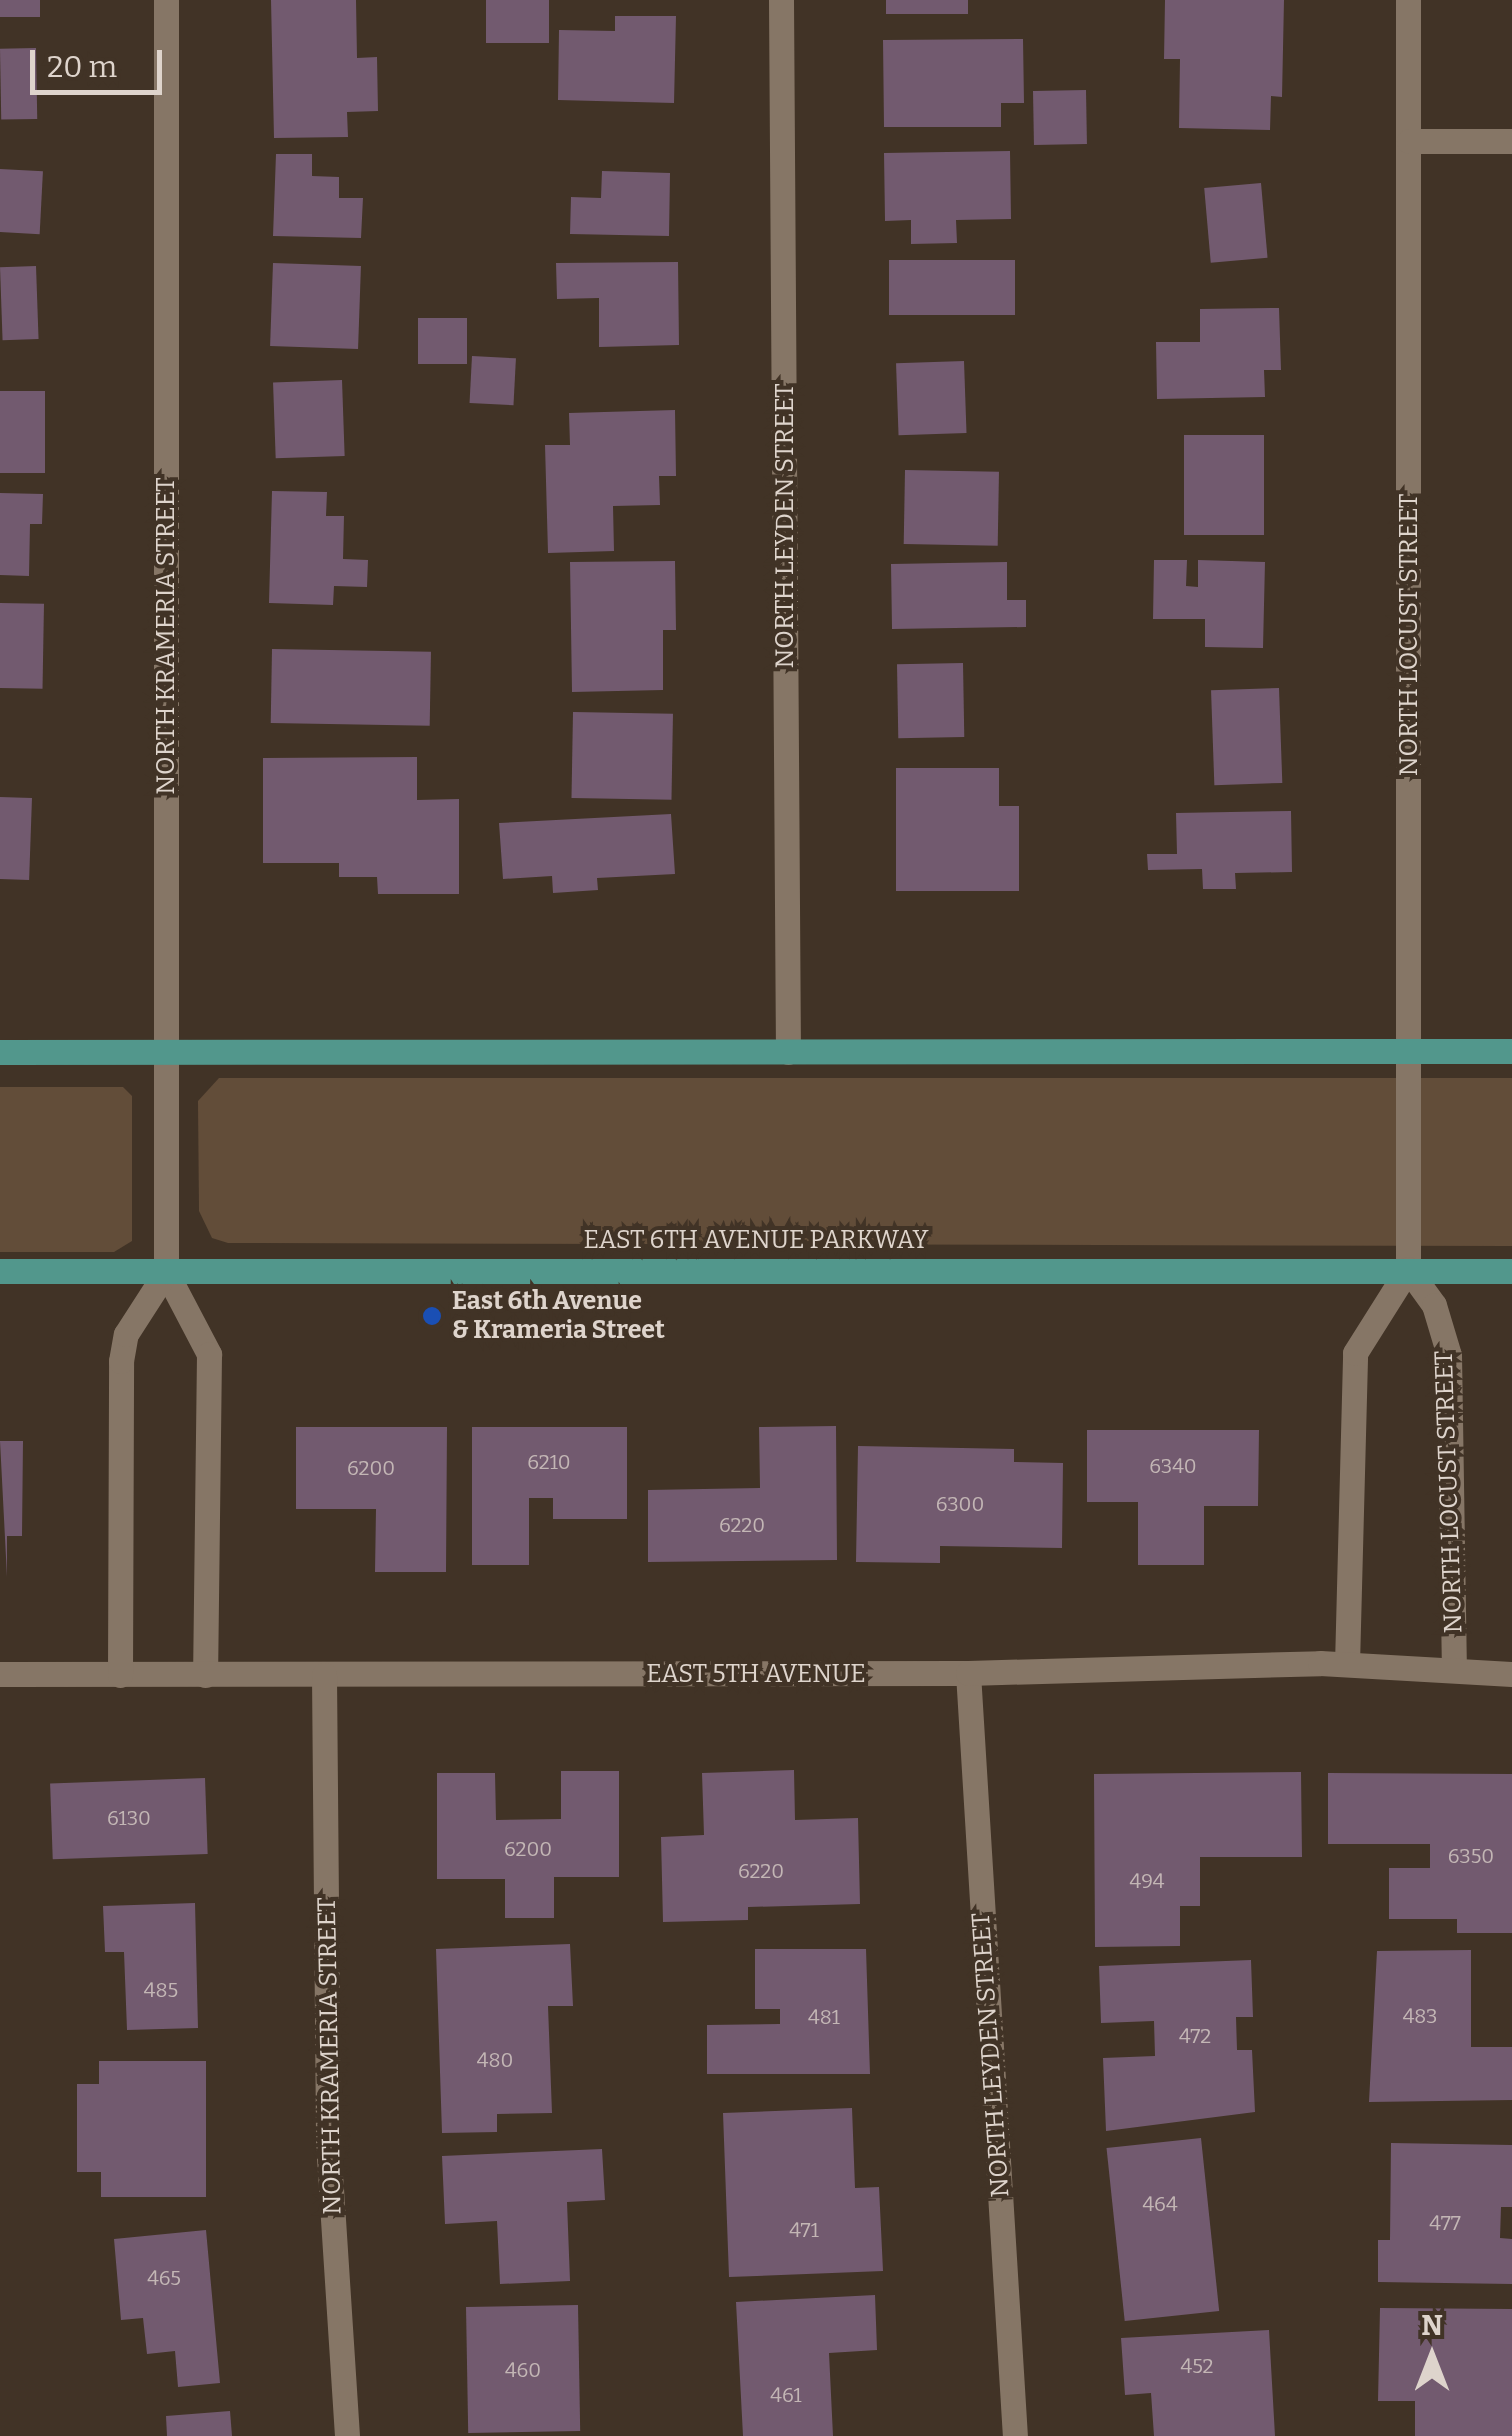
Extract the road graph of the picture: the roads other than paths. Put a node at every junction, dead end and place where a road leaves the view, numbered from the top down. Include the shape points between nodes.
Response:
1 (166, 0) edge
2 (781, 0) edge
3 (1408, 0) edge
4 (1409, 140) junction
5 (1512, 140) edge
6 (1410, 1051) junction
7 (1512, 1051) edge
8 (0, 1052) edge
9 (166, 1052) junction
10 (788, 1052) junction
11 (1408, 1270) junction
12 (1512, 1270) edge
13 (0, 1271) edge
14 (166, 1272) junction
15 (1346, 1664) junction
16 (1454, 1666) junction
17 (968, 1673) junction
18 (0, 1674) edge
19 (120, 1674) junction
20 (1512, 1674) edge
21 (205, 1675) junction
22 (324, 1675) junction
23 (347, 2436) edge
24 (1015, 2436) edge

1 - 9 street, NORTH KRAMERIA STREET
2 - 10 street, NORTH LEYDEN STREET
3 - 4 street, NORTH LOCUST STREET
4 - 5 street
4 - 6 street, NORTH LOCUST STREET
6 - 7 main road
6 - 10 main road
6 - 11 street, NORTH LOCUST STREET
8 - 9 main road
9 - 10 main road
9 - 14 street, NORTH KRAMERIA STREET
11 - 12 main road, EAST 6TH AVENUE PARKWAY
11 - 14 main road, EAST 6TH AVENUE PARKWAY
11 - 15 street via 1355,1353
11 - 16 street, NORTH LOCUST STREET via 1434,1305 1449,1355
13 - 14 main road, EAST 6TH AVENUE PARKWAY
14 - 19 street via 126,1334 122,1361
14 - 21 street, NORTH KRAMERIA STREET via 209,1354
15 - 16 street, EAST 5TH AVENUE
15 - 17 street, EAST 5TH AVENUE
16 - 20 street, EAST 5TH AVENUE
17 - 22 street, EAST 5TH AVENUE
17 - 24 street, NORTH LEYDEN STREET
18 - 19 street, EAST 5TH AVENUE
19 - 21 street, EAST 5TH AVENUE
21 - 22 street, EAST 5TH AVENUE
22 - 23 street, NORTH KRAMERIA STREET via 328,2142

